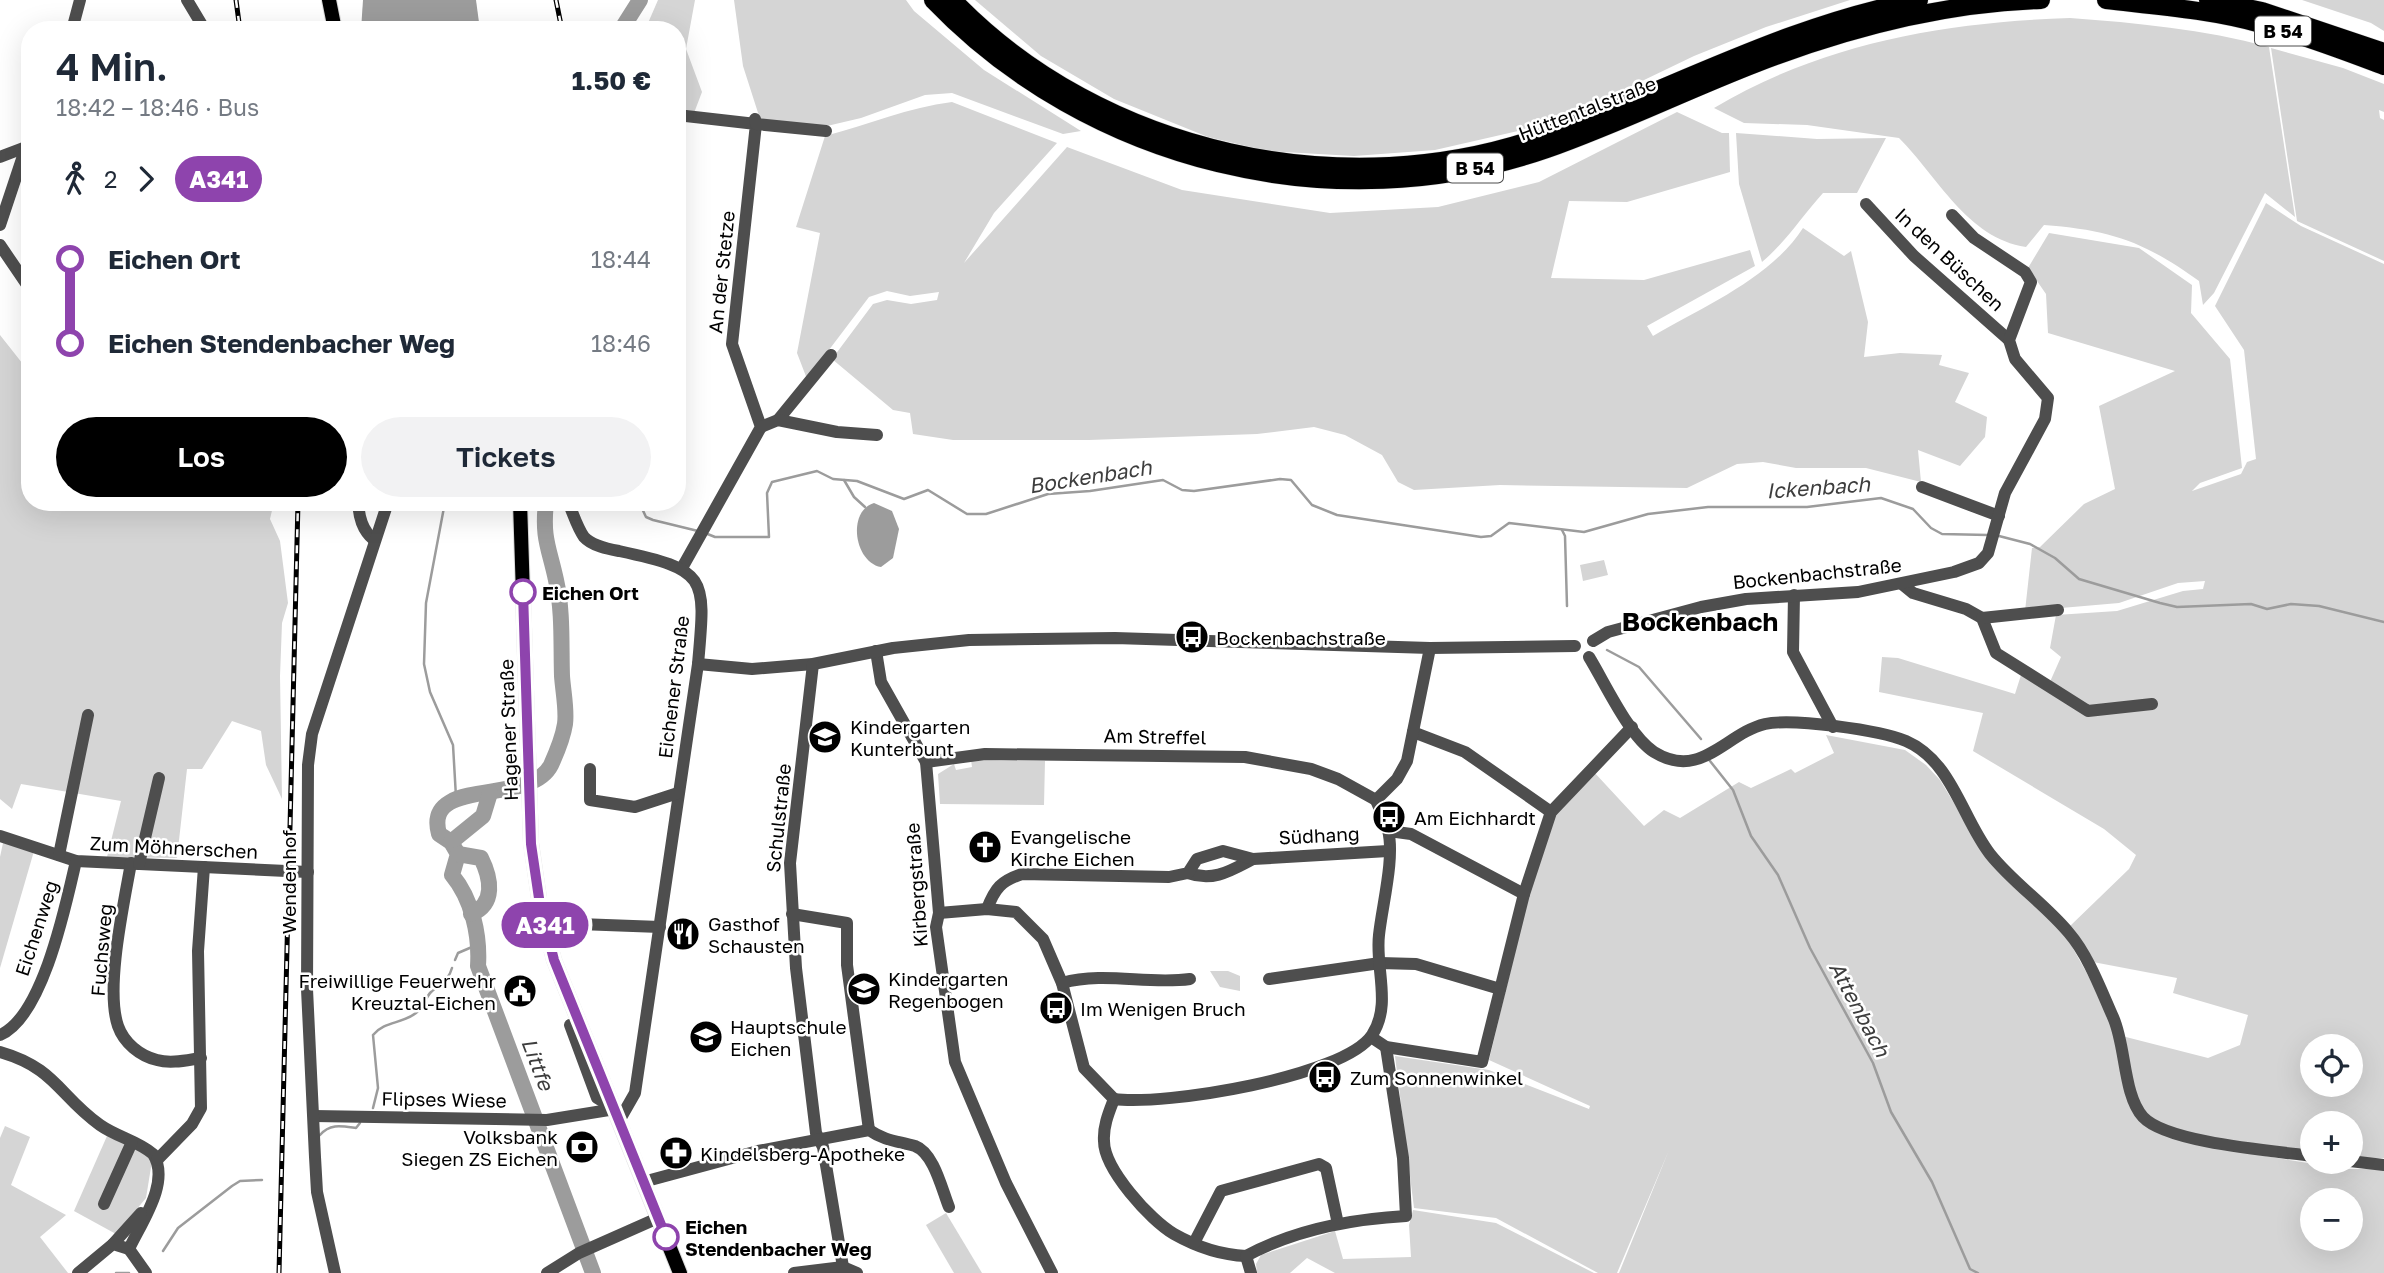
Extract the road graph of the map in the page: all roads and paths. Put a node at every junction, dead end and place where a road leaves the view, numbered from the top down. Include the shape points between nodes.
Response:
1 (80, 0) edge
2 (187, 0) edge
3 (329, 0) edge
4 (933, 0) edge
5 (953, 0) edge
6 (1919, 0) edge
7 (2040, 0) edge
8 (2106, 0) edge
9 (2208, 0) edge
10 (75, 21) edge
11 (200, 21) edge
12 (333, 21) edge
13 (2384, 52) edge
14 (2384, 66) edge
15 (686, 116) edge
16 (755, 121) junction
17 (826, 131) dead end
18 (21, 146) edge
19 (0, 157) edge
20 (21, 164) edge
21 (1866, 204) dead end
22 (1952, 215) dead end
23 (0, 225) edge
24 (0, 245) edge
25 (21, 276) edge
26 (2009, 340) junction
27 (831, 355) dead end
28 (778, 420) junction
29 (761, 426) junction
30 (877, 435) dead end
31 (1922, 487) dead end
32 (360, 511) edge
33 (385, 511) edge
34 (520, 511) edge
35 (572, 511) edge
36 (1999, 516) junction
37 (374, 540) junction
38 (682, 568) junction
39 (1902, 584) junction
40 (1794, 595) junction
41 (2058, 610) dead end
42 (1982, 618) junction
43 (1592, 641) junction
44 (1575, 646) junction
45 (1430, 648) junction
46 (876, 651) junction
47 (1589, 657) junction
48 (698, 664) junction
49 (813, 664) junction
50 (2152, 704) dead end
51 (88, 715) dead end
52 (1632, 727) junction
53 (1833, 727) junction
54 (1413, 732) junction
55 (926, 762) junction
56 (590, 769) dead end
57 (159, 778) dead end
58 (678, 793) junction
59 (1376, 800) junction
60 (1550, 812) junction
61 (1389, 831) junction
62 (0, 836) edge
63 (1388, 851) junction
64 (59, 855) junction
65 (1253, 859) junction
66 (76, 861) junction
67 (135, 864) junction
68 (204, 867) junction
69 (308, 872) junction
70 (1188, 873) junction
71 (1524, 894) junction
72 (987, 909) junction
73 (939, 913) junction
74 (792, 914) junction
75 (660, 927) junction
76 (564, 934) dead end
77 (1380, 963) junction
78 (1190, 979) dead end
79 (1269, 979) dead end
80 (1062, 982) junction
81 (1500, 989) junction
82 (570, 1025) dead end
83 (0, 1035) edge
84 (1371, 1037) junction
85 (1386, 1047) junction
86 (0, 1052) edge
87 (201, 1058) junction
88 (1114, 1099) junction
89 (617, 1115) junction
90 (314, 1116) junction
91 (869, 1130) junction
92 (820, 1140) junction
93 (132, 1142) junction
94 (2300, 1154) edge
95 (157, 1160) junction
96 (2363, 1162) edge
97 (2384, 1164) edge
98 (643, 1182) junction
99 (151, 1201) junction
100 (104, 1204) dead end
101 (949, 1207) dead end
102 (657, 1218) junction
103 (1338, 1224) junction
104 (1194, 1243) junction
105 (113, 1244) junction
106 (129, 1249) junction
107 (1246, 1256) junction
108 (843, 1267) junction
109 (78, 1273) edge
110 (146, 1273) edge
111 (335, 1273) edge
112 (547, 1273) edge
113 (680, 1273) edge
114 (794, 1273) edge
115 (857, 1273) edge
116 (1052, 1273) edge
117 (1251, 1273) edge

1 - 10 street
2 - 11 street
3 - 12 main road
4 - 7 highway, Hüttentalstraße / B 54 via 1001,62 1039,89 1138,139 1259,173 1321,180 1443,175 1547,149 1758,63 1898,18
5 - 6 highway, Hüttentalstraße / B 54 via 1011,52 1049,78 1145,126 1261,159 1346,166 1441,160 1544,135 1821,24
8 - 14 highway, B 54 via 2259,23
9 - 13 highway, B 54 via 2262,11
15 - 16 street
16 - 17 street
16 - 29 street, An der Stetze via 732,344
18 - 19 street
20 - 23 street
21 - 26 street, In den Büschen via 1914,256
22 - 26 street via 1975,238 2025,272 2031,282
24 - 25 street
26 - 36 street, Bockenbachstraße via 2015,359 2044,390 2048,407 2005,493
27 - 28 street
28 - 29 street
28 - 30 street
29 - 38 street
31 - 36 street
32 - 37 street via 366,533
33 - 37 street, Wendenhof
34 - 89 main road, Hagener Straße via 531,844 540,905 554,960
35 - 38 street via 586,539
36 - 39 street, Bockenbachstraße via 1989,553 1979,563
37 - 69 street, Wendenhof via 312,734
38 - 48 street, Eichener Straße via 693,576 700,592 703,611
39 - 40 street, Bockenbachstraße via 1858,592
39 - 42 street via 1913,593 1966,608
40 - 43 street, Bockenbachstraße via 1701,607 1608,632
40 - 53 street via 1793,652
41 - 42 street
42 - 50 street via 1996,653 2088,711
43 - 44 street via 1581,638
43 - 47 street via 1595,650
44 - 45 street
44 - 47 street via 1579,655
45 - 46 street via 1115,638 969,640
45 - 54 street
46 - 49 street
46 - 55 street, Kirbergstraße via 881,682
47 - 52 street
48 - 49 street via 752,669
48 - 58 street, Eichener Straße
49 - 74 street, Schulstraße via 790,863
51 - 64 street
52 - 53 street via 1655,752 1681,761 1716,753 1764,724
52 - 60 street
53 - 94 street via 1903,740 1919,748 1944,775 1990,854 2070,934 2117,1025 2133,1098 2143,1117 2158,1127 2200,1140
54 - 59 street via 1403,771
54 - 60 street via 1465,752
55 - 59 street, Am Streffel via 985,754 1245,757 1311,769
55 - 73 street, Kirbergstraße
56 - 58 street via 590,800 635,807
57 - 67 street, Fuchsweg
58 - 75 street, Eichener Straße
59 - 61 street
60 - 71 street
61 - 63 street
61 - 71 street via 1412,834
62 - 64 street, Zum Möhnerschen
63 - 65 street, Südhang
63 - 77 street via 1378,940
64 - 66 street, Zum Möhnerschen
65 - 70 street, Südhang via 1204,878
65 - 70 street, Südhang via 1223,851 1197,859
66 - 67 street, Zum Möhnerschen
66 - 83 street, Eichenweg via 45,973 20,1021
67 - 68 street, Zum Möhnerschen
67 - 87 street, Fuchsweg via 116,963 118,1025 133,1048 149,1058
68 - 69 street, Zum Möhnerschen
68 - 87 street via 198,951
69 - 90 street, Wendenhof via 307,989
70 - 72 street, Südhang via 1169,877 1022,874 1004,880
71 - 81 street
72 - 73 street
72 - 80 street via 1016,912 1043,939
73 - 116 street, Kirbergstraße via 936,927 955,1062 1006,1183
74 - 91 street via 847,923 847,965
74 - 92 street, Schulstraße
75 - 76 street via 579,924
75 - 89 street, Eichener Straße via 635,1093
77 - 79 street
77 - 81 street via 1416,964
77 - 84 street via 1382,1005
78 - 80 street via 1102,976
80 - 88 street via 1084,1068
81 - 85 street via 1482,1062
82 - 89 street, Hagener Straße via 597,1098
84 - 85 street
84 - 88 street via 1341,1059 1241,1087 1159,1101
85 - 103 street via 1403,1157 1406,1216
86 - 93 street via 23,1058 53,1078 96,1122
87 - 95 street via 199,1113
88 - 104 street via 1103,1140 1116,1176 1164,1226
89 - 90 street, Flipses Wiese via 547,1120
89 - 98 main road, Hagener Straße
90 - 111 street, Wendenhof via 317,1192
91 - 92 street
91 - 101 street via 926,1153
92 - 98 street via 725,1158
92 - 108 street, Schulstraße
93 - 95 street
93 - 100 street
95 - 99 street
96 - 97 street
98 - 102 main road, Hagener Straße
99 - 105 street
99 - 106 street
102 - 112 street
102 - 113 main road, Hagener Straße
103 - 104 street via 1326,1168 1319,1164 1221,1191
103 - 107 street
104 - 107 street via 1214,1252
105 - 106 street
105 - 109 street
106 - 110 street
107 - 117 street
108 - 114 street
108 - 115 street

